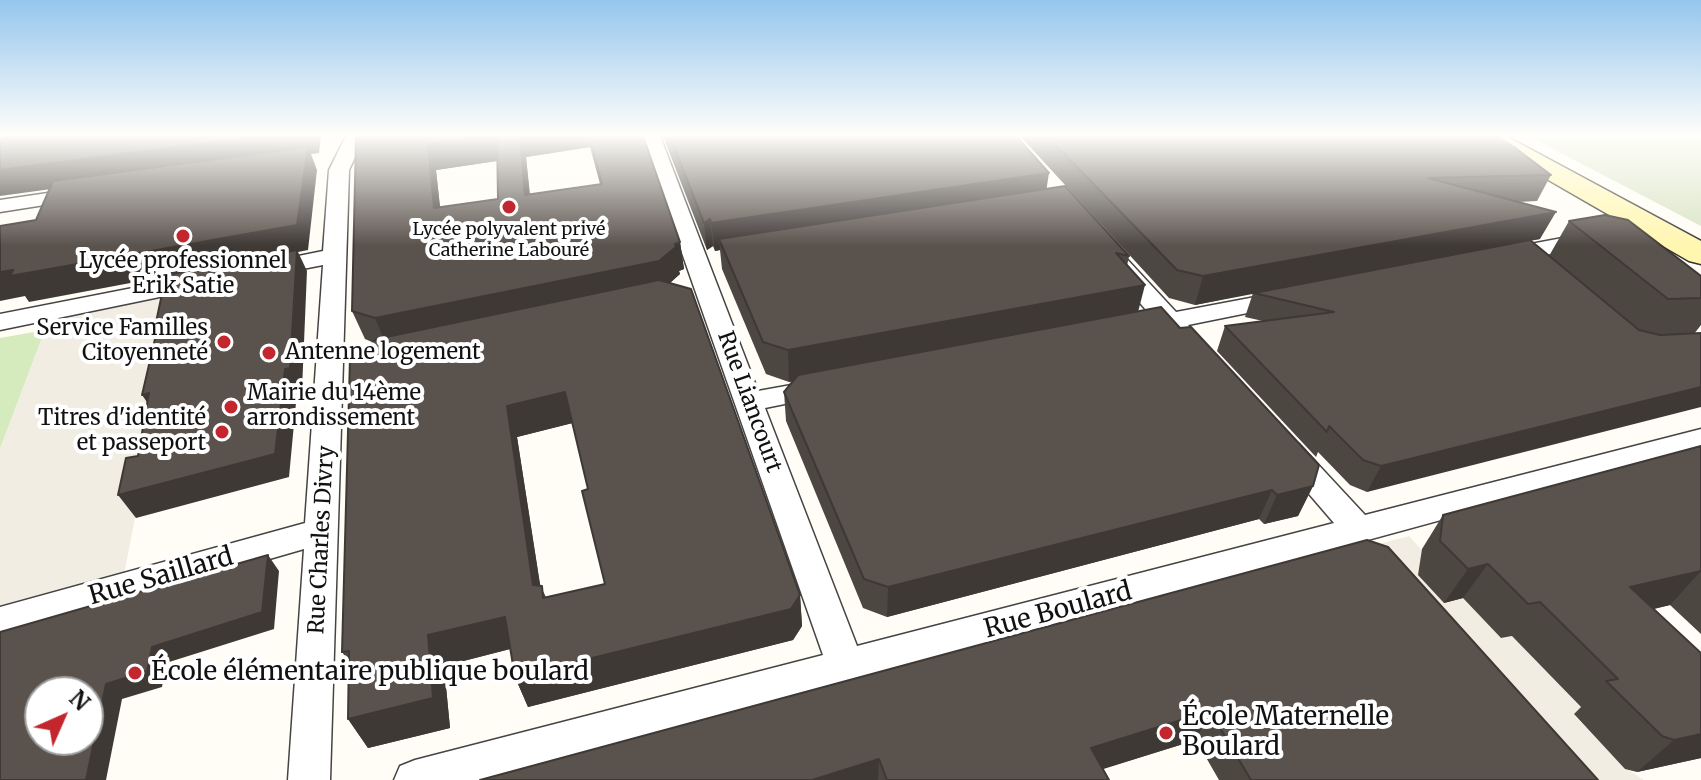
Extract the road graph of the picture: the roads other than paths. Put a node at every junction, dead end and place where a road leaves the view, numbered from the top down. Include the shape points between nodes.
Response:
1 (339, 172) edge
2 (667, 172) edge
3 (1548, 172) edge
4 (106, 191) edge
5 (0, 206) edge
6 (1638, 230) junction
7 (1096, 239) edge
8 (1522, 252) junction
9 (336, 255) junction
10 (1476, 261) edge
11 (1690, 266) edge
12 (1547, 274) edge
13 (1305, 295) edge
14 (1170, 321) junction
15 (0, 322) edge
16 (1117, 331) edge
17 (1194, 347) edge
18 (841, 385) edge
19 (749, 402) junction
20 (1274, 436) edge
21 (1701, 439) edge
22 (321, 531) junction
23 (1360, 531) junction
24 (0, 622) edge
25 (847, 668) junction
26 (309, 780) edge
27 (415, 780) edge

1 - 9 street, Rue Charles Divry
2 - 19 street, Rue Liancourt via 709,261 696,293
3 - 6 main road
4 - 5 street
6 - 8 street
6 - 11 main road
7 - 14 street
8 - 10 street
8 - 12 street
9 - 15 street
9 - 22 street, Rue Charles Divry via 343,368
13 - 14 street
14 - 16 street
14 - 17 street
18 - 19 street
19 - 25 street, Rue Liancourt
20 - 23 street
21 - 23 street, Rue Boulard
22 - 24 street, Rue Saillard
22 - 26 street, Rue Charles Divry
23 - 25 street, Rue Boulard
25 - 27 street, Rue Boulard

